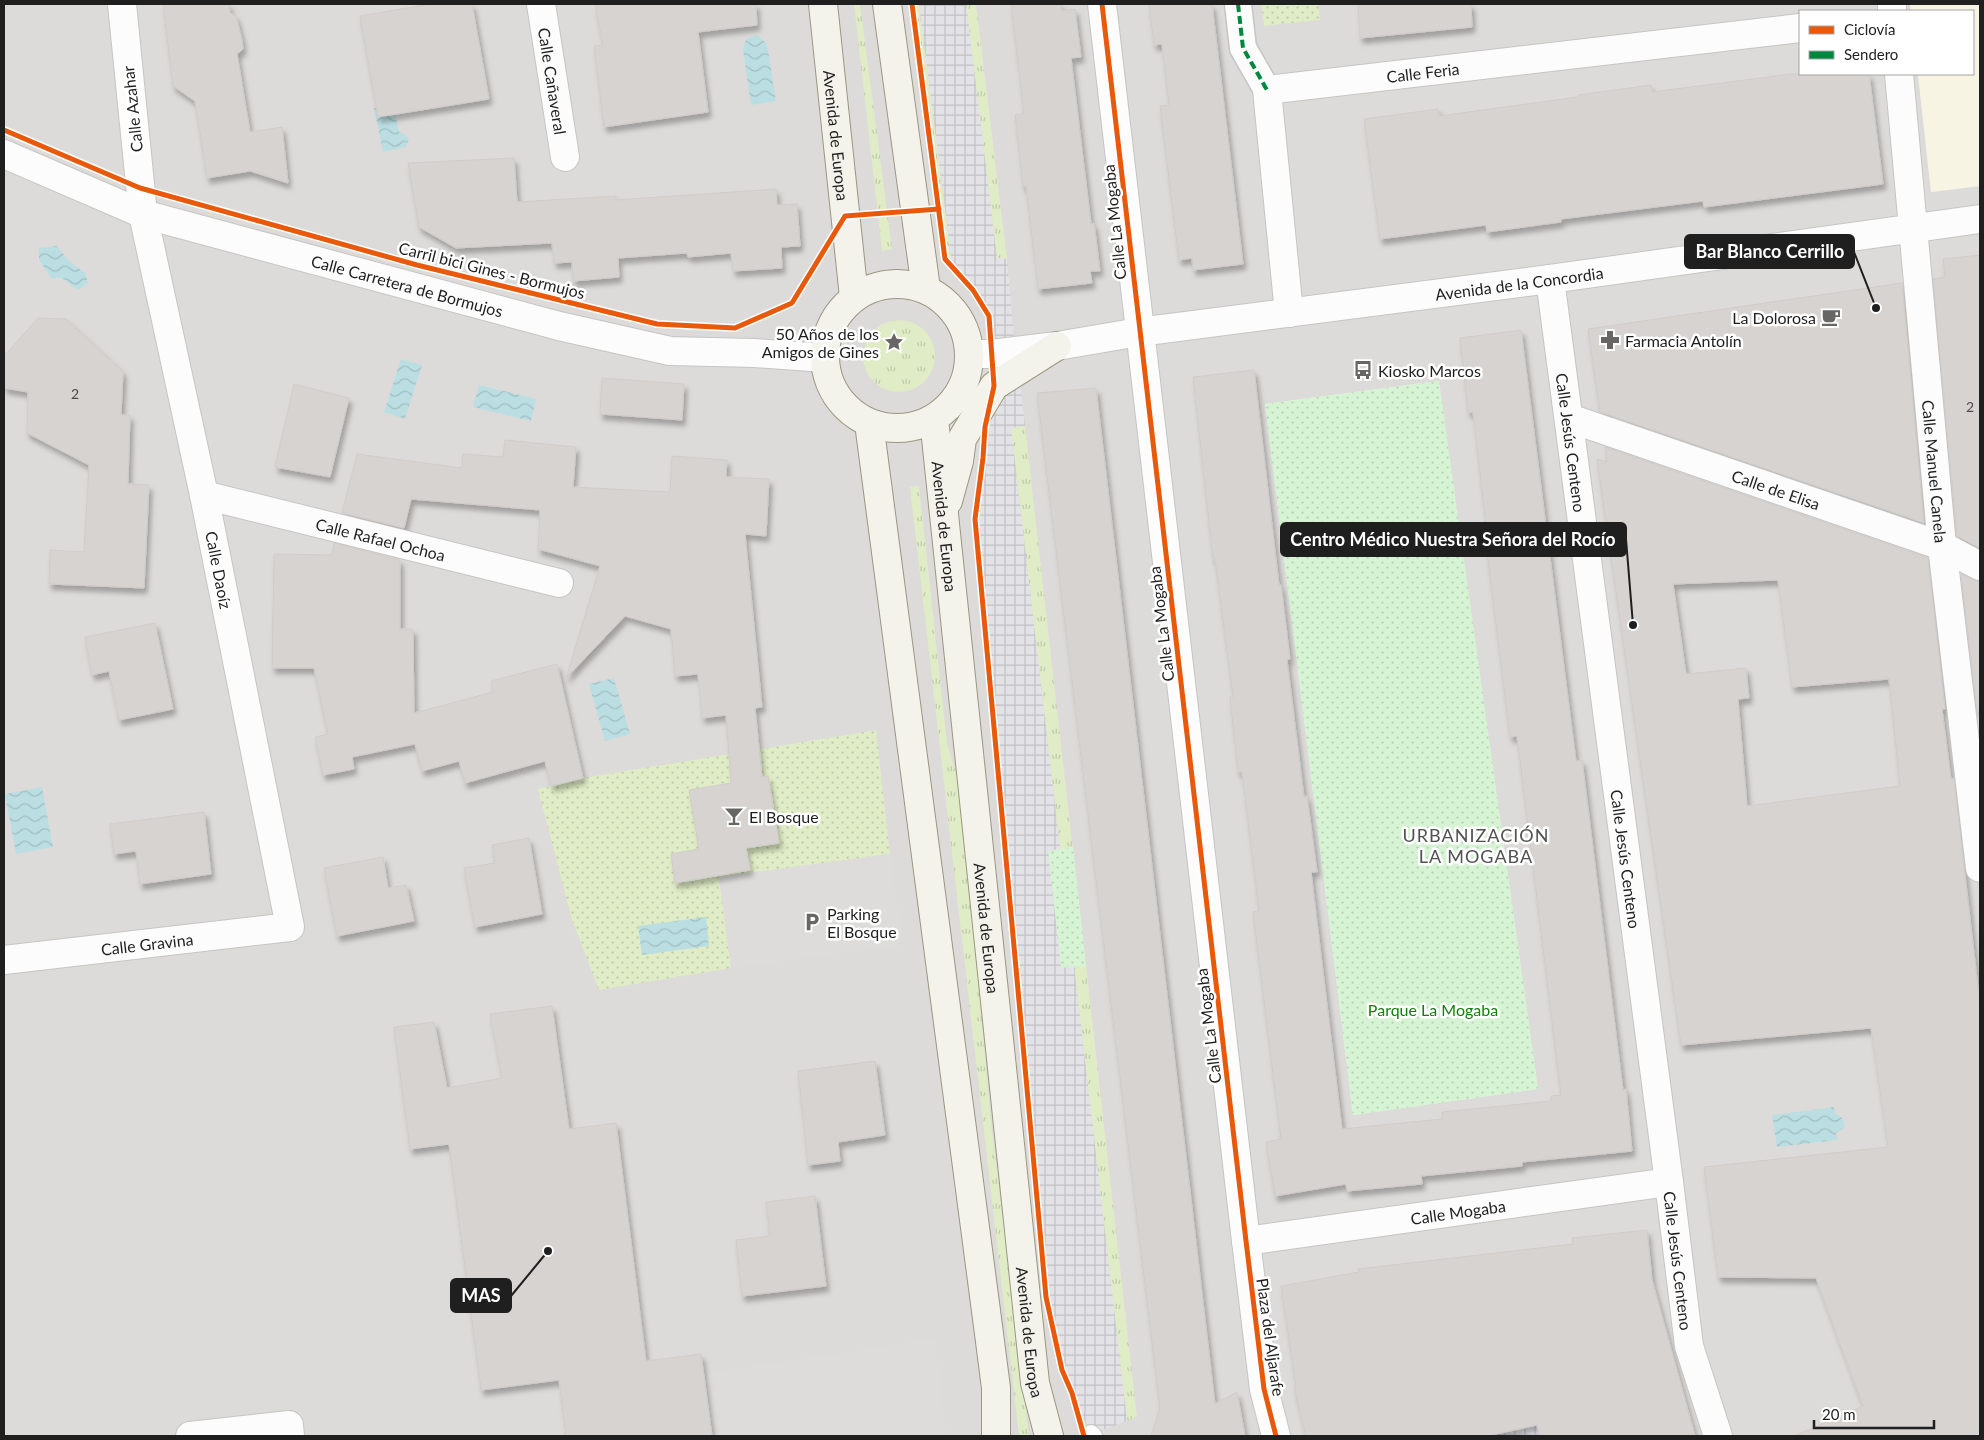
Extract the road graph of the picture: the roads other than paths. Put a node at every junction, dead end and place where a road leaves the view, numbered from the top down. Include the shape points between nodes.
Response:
1 (122, 4) edge
2 (541, 4) edge
3 (823, 4) edge
4 (886, 4) edge
5 (1102, 4) edge
6 (1238, 4) edge
7 (1799, 28) edge
8 (1898, 75) edge
9 (1267, 90) junction
10 (4, 154) edge
11 (565, 157) dead end
12 (143, 214) junction
13 (1980, 218) edge
14 (1913, 227) junction
15 (1550, 279) junction
16 (926, 289) junction
17 (854, 297) junction
18 (1289, 312) junction
19 (1139, 332) junction
20 (1056, 346) junction
21 (970, 354) junction
22 (825, 358) junction
23 (1569, 418) junction
24 (934, 419) junction
25 (869, 423) junction
26 (204, 496) junction
27 (944, 517) junction
28 (1942, 546) junction
29 (1980, 566) edge
30 (559, 583) dead end
31 (1980, 868) edge
32 (290, 927) joint
33 (4, 960) edge
34 (1669, 1182) junction
35 (1246, 1241) junction
36 (190, 1436) edge
37 (290, 1436) edge
38 (996, 1436) edge
39 (1049, 1436) edge
40 (1276, 1436) edge
41 (1718, 1436) edge

1 - 12 street, Calle Azahar
2 - 11 street, Calle Cañaveral
3 - 17 main road, Avenida de Europa
4 - 16 main road
5 - 19 street, Calle La Mogaba
6 - 9 street via 1243,48
7 - 9 street, Calle Feria
8 - 14 street, Calle Manuel Canela
9 - 18 street
10 - 12 street, Calle Carretera de Bormujos
12 - 22 street, Calle Carretera de Bormujos via 559,326 670,351
12 - 26 street, Calle Daoíz
13 - 14 street, Avenida de la Concordia
14 - 15 street, Avenida de la Concordia
14 - 28 street, Calle Manuel Canela
15 - 18 street, Avenida de la Concordia
15 - 23 street, Calle Jesús Centeno
16 - 17 main road via 908,284 889,284 870,288
16 - 21 main road via 944,300 958,316 967,334
17 - 22 main road via 838,314 828,335
18 - 19 street, Avenida de la Concordia
19 - 20 street, Avenida de la Concordia
19 - 35 street, Calle La Mogaba
20 - 21 street, Avenida de la Concordia
20 - 27 main road via 994,386 962,439
21 - 24 main road via 968,373 960,391 950,406
22 - 25 main road via 828,379 837,397
23 - 28 street, Calle de Elisa
23 - 34 street, Calle Jesús Centeno
24 - 25 main road via 913,427 890,428
24 - 27 main road, Avenida de Europa
25 - 38 main road via 996,1388
26 - 30 street, Calle Rafael Ochoa
26 - 32 street, Calle Daoíz
27 - 39 main road, Avenida de Europa via 1035,1384
28 - 29 street, Calle de Elisa
28 - 31 street, Calle Manuel Canela
32 - 33 street, Calle Gravina
34 - 35 street, Calle Mogaba
34 - 41 street, Calle Jesús Centeno via 1689,1346
35 - 40 street, Plaza del Aljarafe via 1264,1389
36 - 37 street via 289,1424

